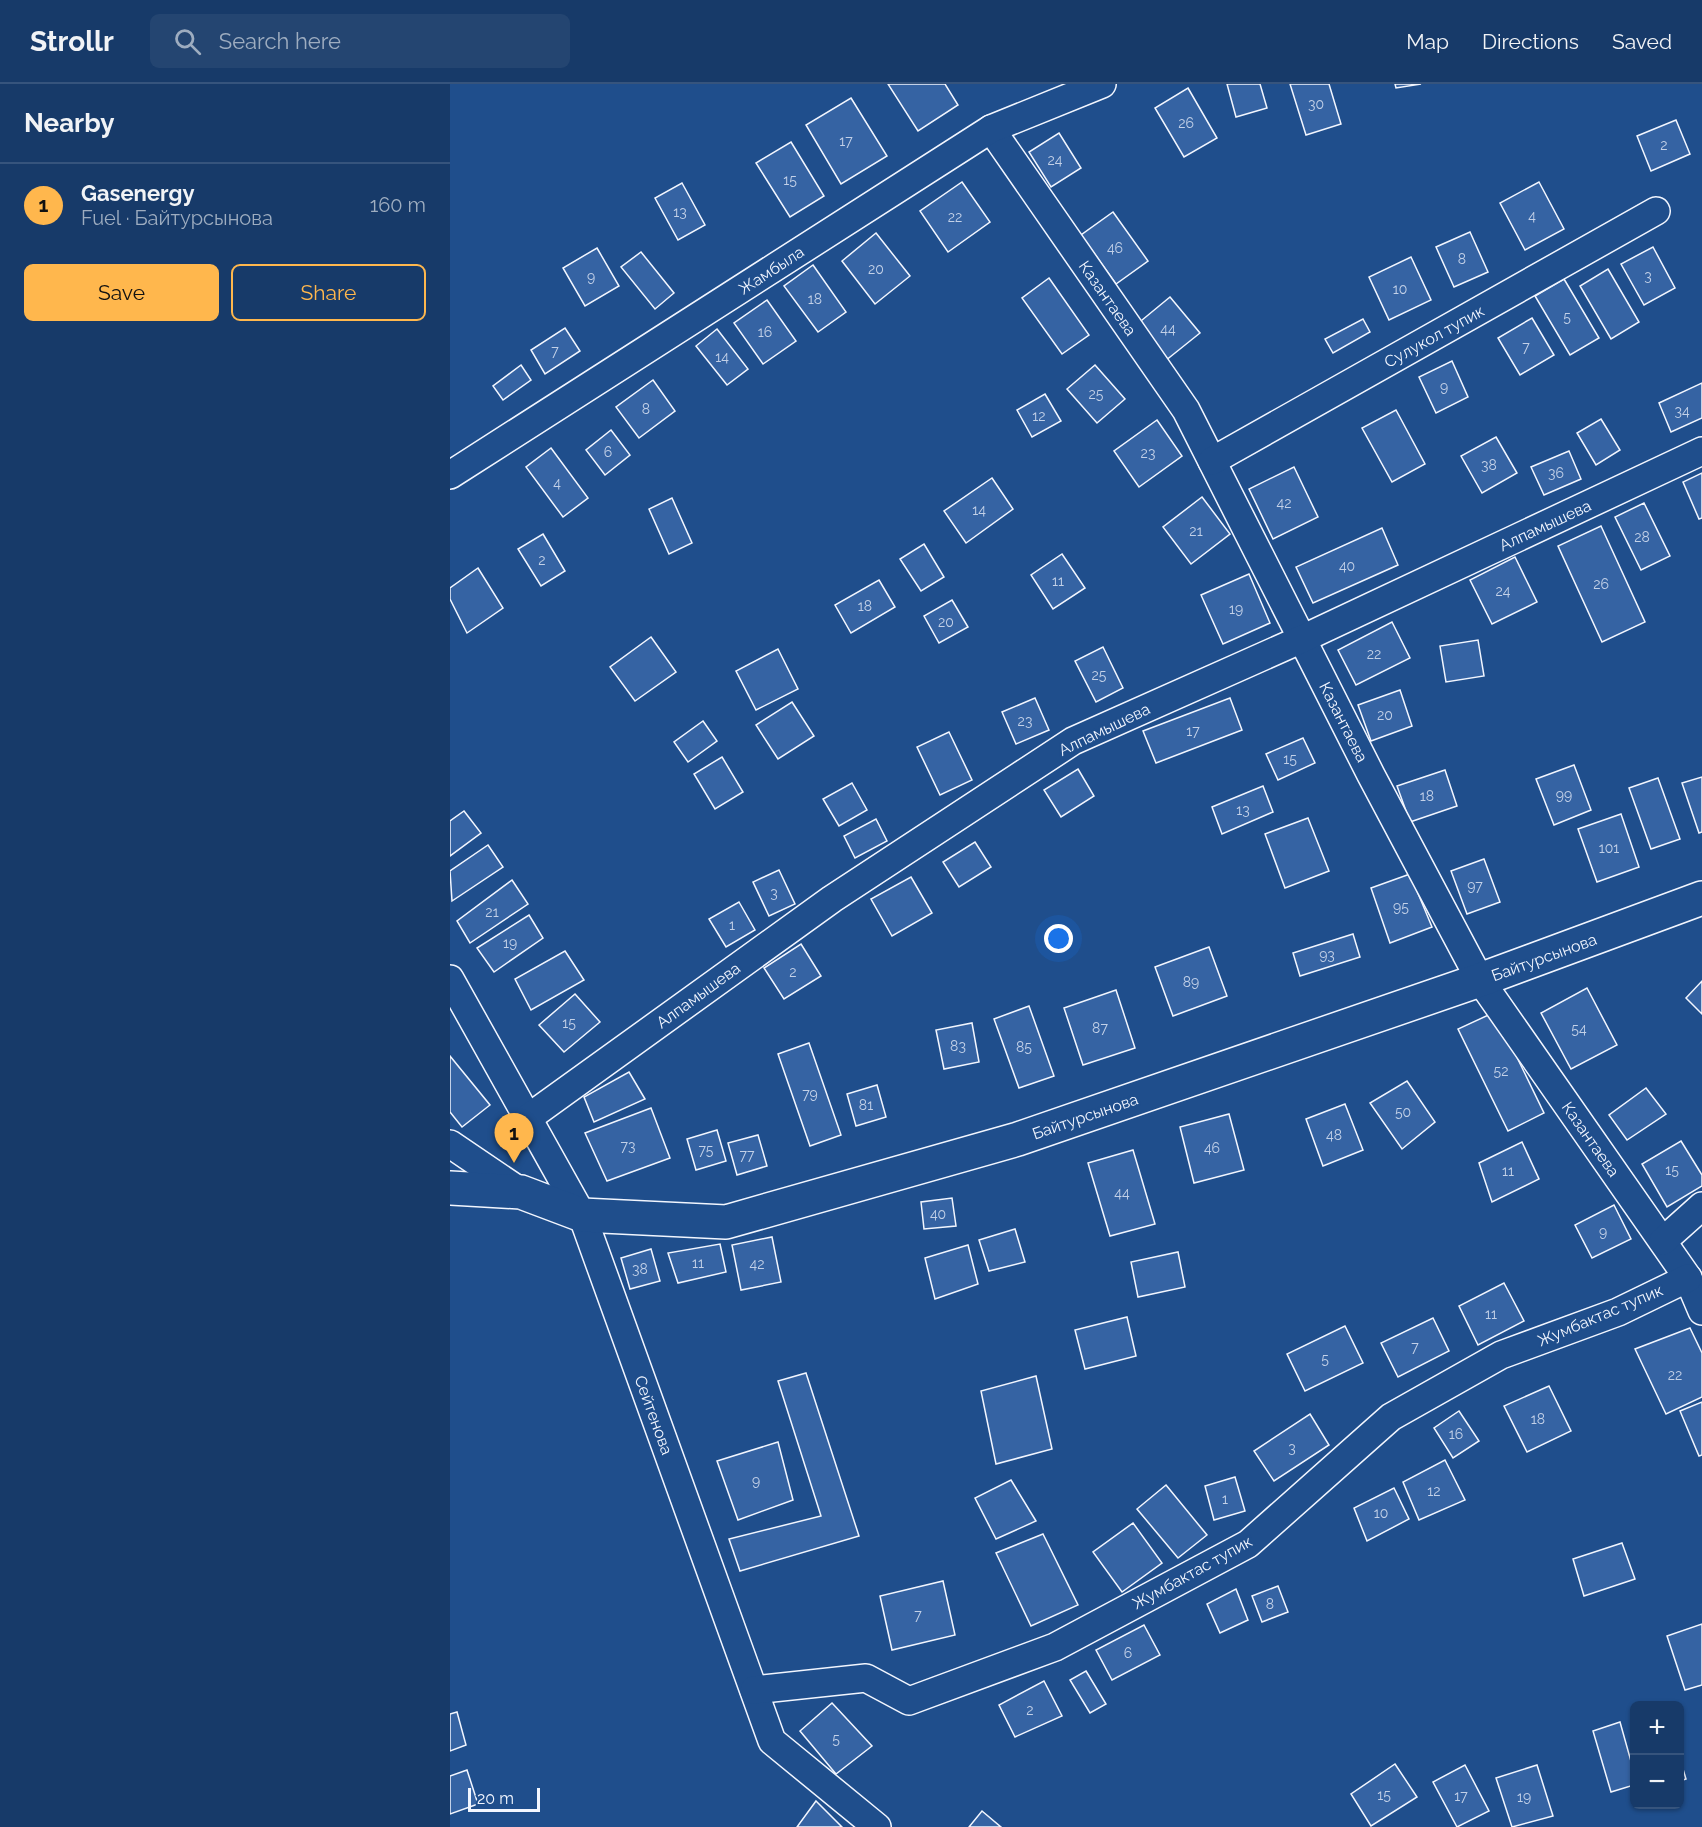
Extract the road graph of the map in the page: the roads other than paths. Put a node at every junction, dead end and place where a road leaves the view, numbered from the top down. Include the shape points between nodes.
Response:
1 (1102, 84) edge
2 (991, 129) junction
3 (1656, 211) dead end
4 (1702, 451) edge
5 (1212, 461) junction
6 (450, 475) edge
7 (1302, 639) junction
8 (1702, 898) edge
9 (450, 979) edge
10 (1480, 980) junction
11 (528, 1118) junction
12 (450, 1144) edge
13 (450, 1188) edge
14 (521, 1192) junction
15 (1702, 1206) edge
16 (582, 1215) junction
17 (1662, 1241) junction
18 (1688, 1278) junction
19 (1702, 1311) edge
20 (754, 1690) junction
21 (877, 1827) edge

1 - 2 street, Жамбыла
2 - 5 street, Казантаева via 1186,410
2 - 6 street, Жамбыла
3 - 5 street, Сулукол тупик
4 - 7 street, Алпамышева
5 - 7 street, Казантаева
7 - 10 street, Казантаева
7 - 11 street, Алпамышева via 1073,741 832,899
8 - 10 main road, Байтурсынова
9 - 11 street, Сейтенова
10 - 16 main road, Байтурсынова via 1018,1139 726,1222
10 - 17 street, Казантаева
11 - 16 street, Сейтенова
12 - 14 street
13 - 14 main road, Байтурсынова
14 - 16 main road, Байтурсынова
15 - 17 street
16 - 20 street, Сейтенова
17 - 18 street, Казантаева
18 - 19 street, Казантаева
18 - 20 street, Жумбактас тупик via 1617,1312 1501,1355 1391,1417 1248,1544 1055,1647 909,1701 866,1678
20 - 21 street, Сейтенова via 772,1741

